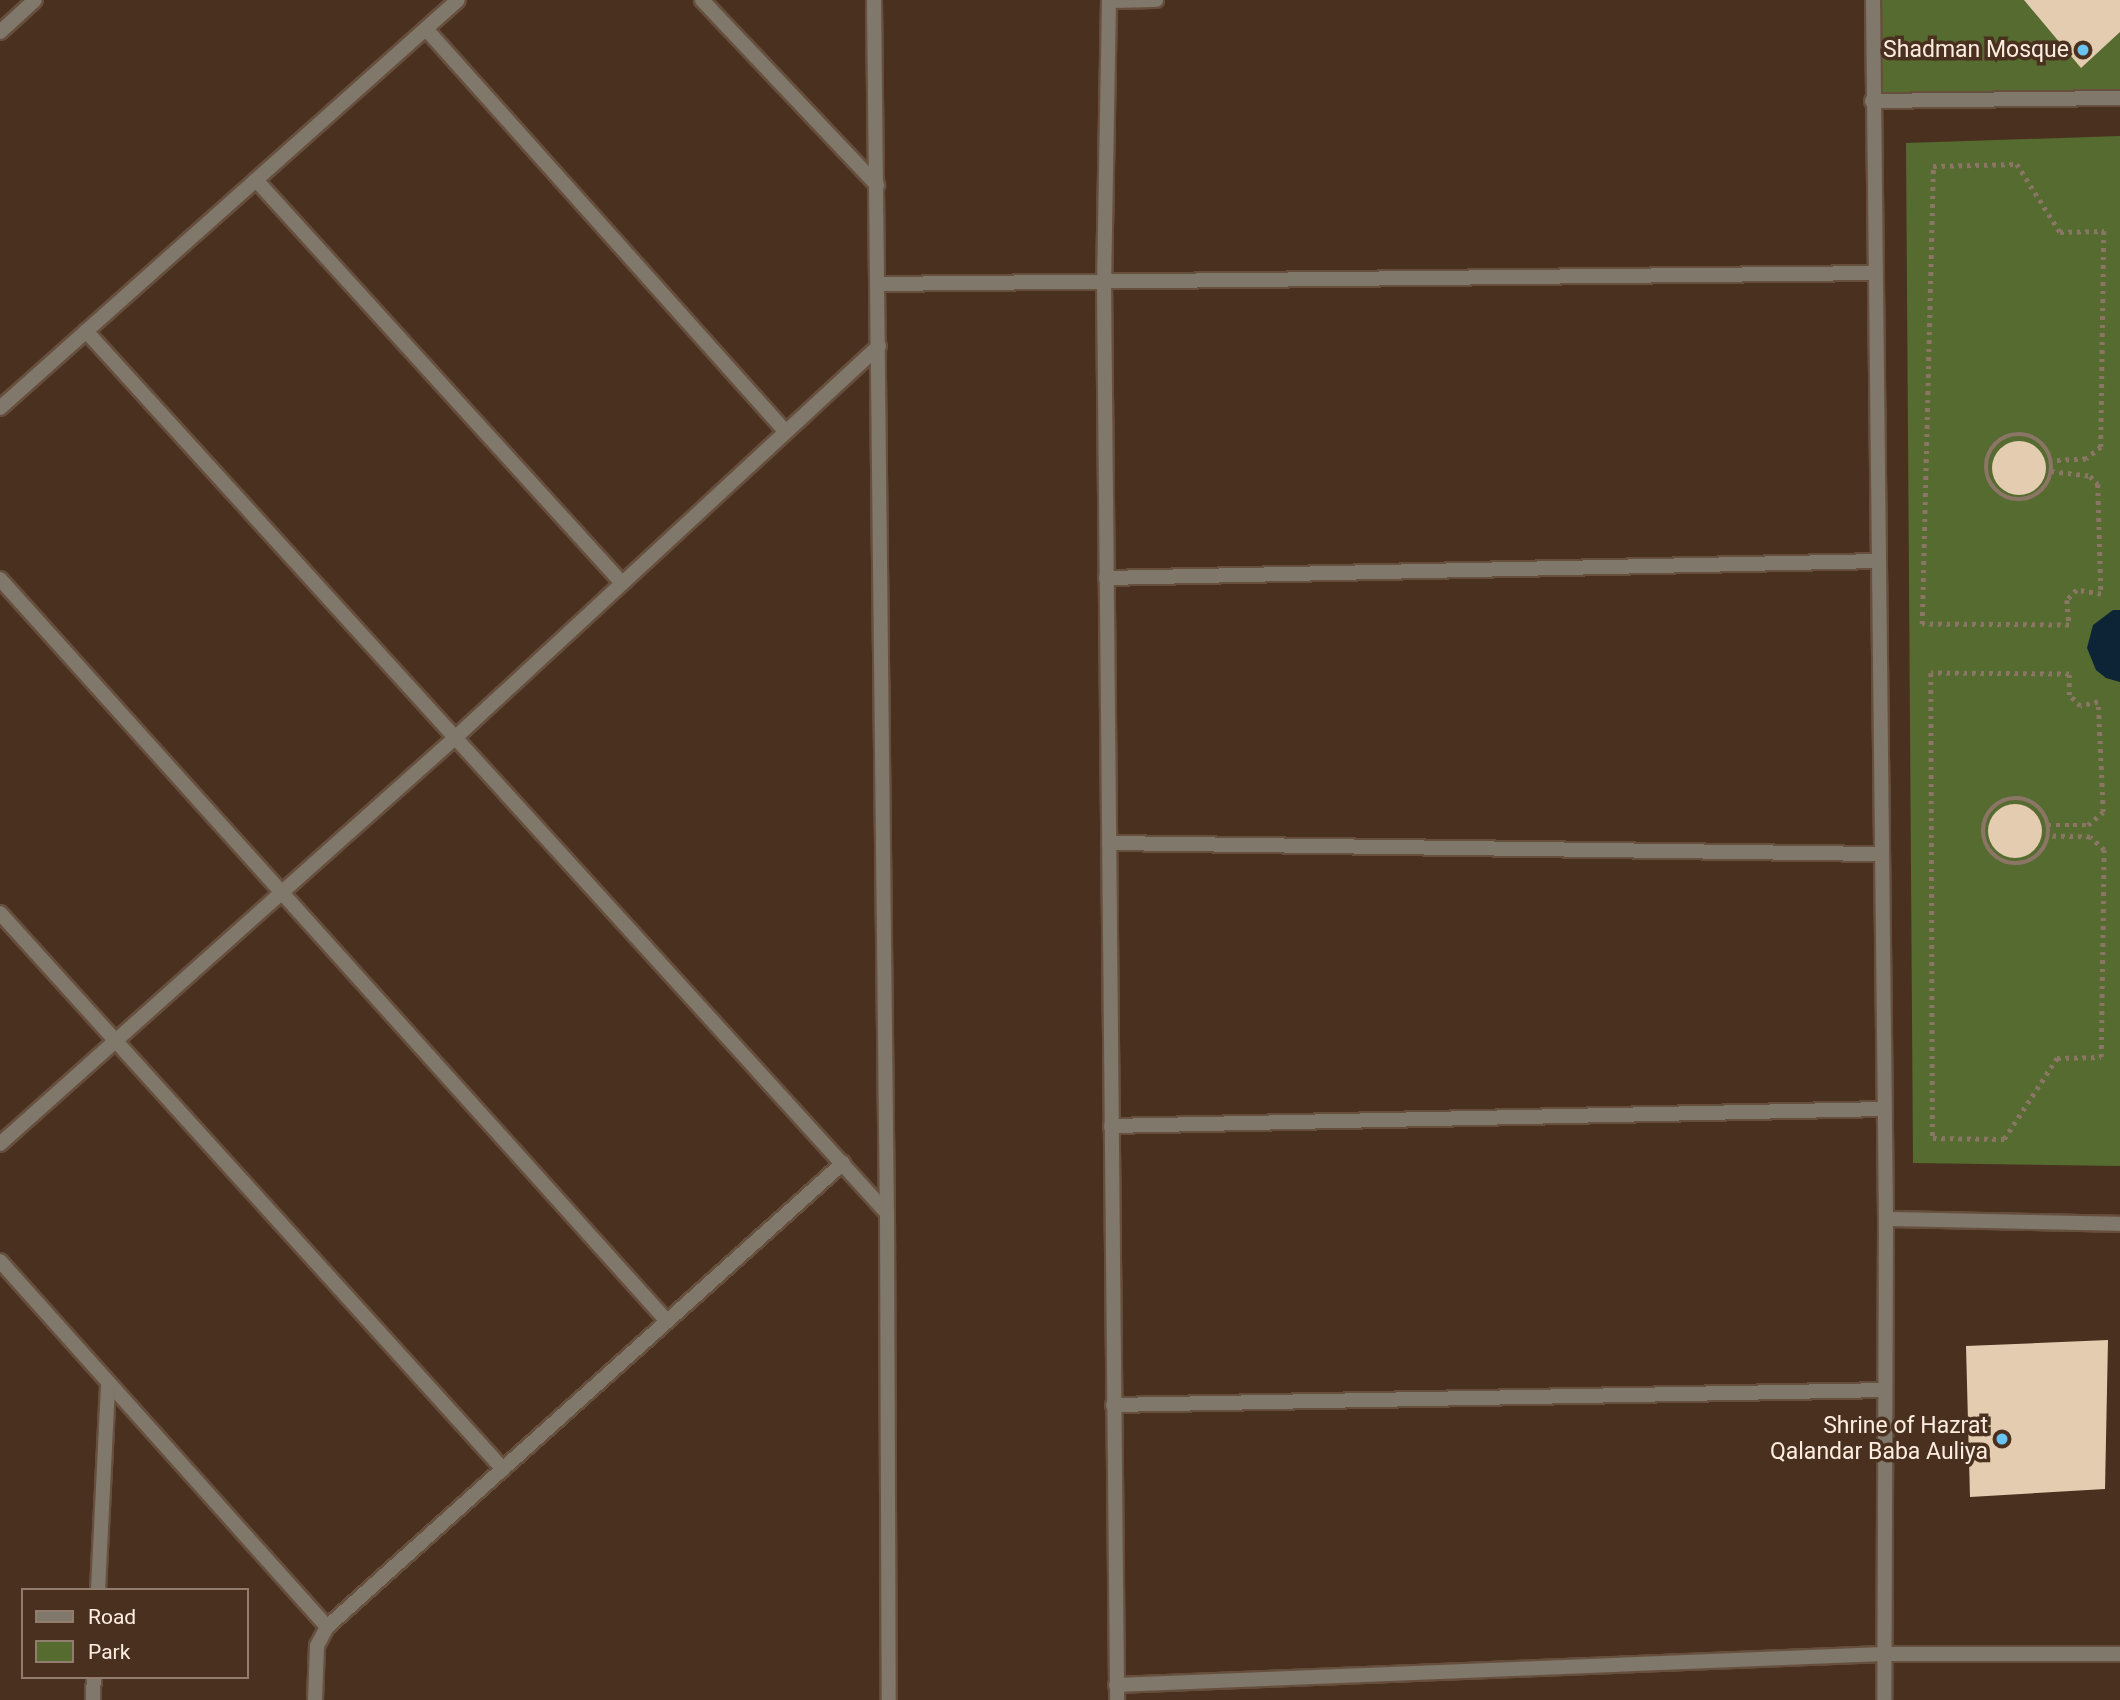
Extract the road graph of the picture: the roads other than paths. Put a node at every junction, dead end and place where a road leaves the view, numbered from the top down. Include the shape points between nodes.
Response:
1 (36, 0) edge
2 (458, 0) edge
3 (702, 0) edge
4 (874, 0) edge
5 (1109, 0) edge
6 (1156, 0) edge
7 (1873, 0) edge
8 (426, 29) junction
9 (0, 32) edge
10 (2120, 99) edge
11 (1872, 101) junction
12 (256, 180) junction
13 (877, 185) junction
14 (1874, 273) junction
15 (1104, 282) junction
16 (879, 284) junction
17 (86, 331) junction
18 (878, 346) junction
19 (0, 408) edge
20 (786, 432) junction
21 (1877, 561) junction
22 (1106, 578) junction
23 (0, 579) edge
24 (622, 583) junction
25 (456, 737) junction
26 (1109, 843) junction
27 (1881, 854) junction
28 (281, 893) junction
29 (0, 913) edge
30 (117, 1040) junction
31 (1884, 1109) junction
32 (1111, 1126) junction
33 (0, 1144) edge
34 (843, 1163) junction
35 (887, 1213) junction
36 (1886, 1219) junction
37 (2120, 1224) edge
38 (0, 1261) edge
39 (667, 1321) junction
40 (108, 1383) junction
41 (1885, 1390) junction
42 (1113, 1405) junction
43 (503, 1469) junction
44 (98, 1588) edge
45 (327, 1627) junction
46 (1883, 1654) junction
47 (2120, 1654) edge
48 (94, 1679) edge
49 (1116, 1693) edge
50 (93, 1700) edge
51 (315, 1700) edge
52 (889, 1700) edge
53 (1884, 1700) edge

1 - 9 street
2 - 8 street
3 - 13 street
4 - 13 street
5 - 6 street
5 - 15 street
7 - 11 street
8 - 12 street
8 - 20 street
10 - 11 street
11 - 14 street
12 - 17 street
12 - 24 street
13 - 16 street
14 - 15 street
14 - 21 street
15 - 16 street
15 - 22 street
16 - 18 street
17 - 19 street
17 - 25 street
18 - 20 street
18 - 35 street
20 - 24 street
21 - 22 street
21 - 27 street
22 - 26 street
23 - 28 street
24 - 25 street
25 - 28 street
25 - 34 street
26 - 27 street
26 - 32 street
27 - 31 street
28 - 30 street
28 - 39 street
29 - 30 street
30 - 33 street
30 - 43 street
31 - 32 street
31 - 36 street
32 - 42 street
34 - 35 street
34 - 39 street
35 - 52 street
36 - 37 street
36 - 41 street
38 - 40 street
39 - 43 street
40 - 44 street
40 - 45 street
41 - 42 street
41 - 46 street
42 - 49 street
43 - 45 street
45 - 51 street via 317,1646
46 - 47 street
46 - 49 street
46 - 53 street
48 - 50 street

